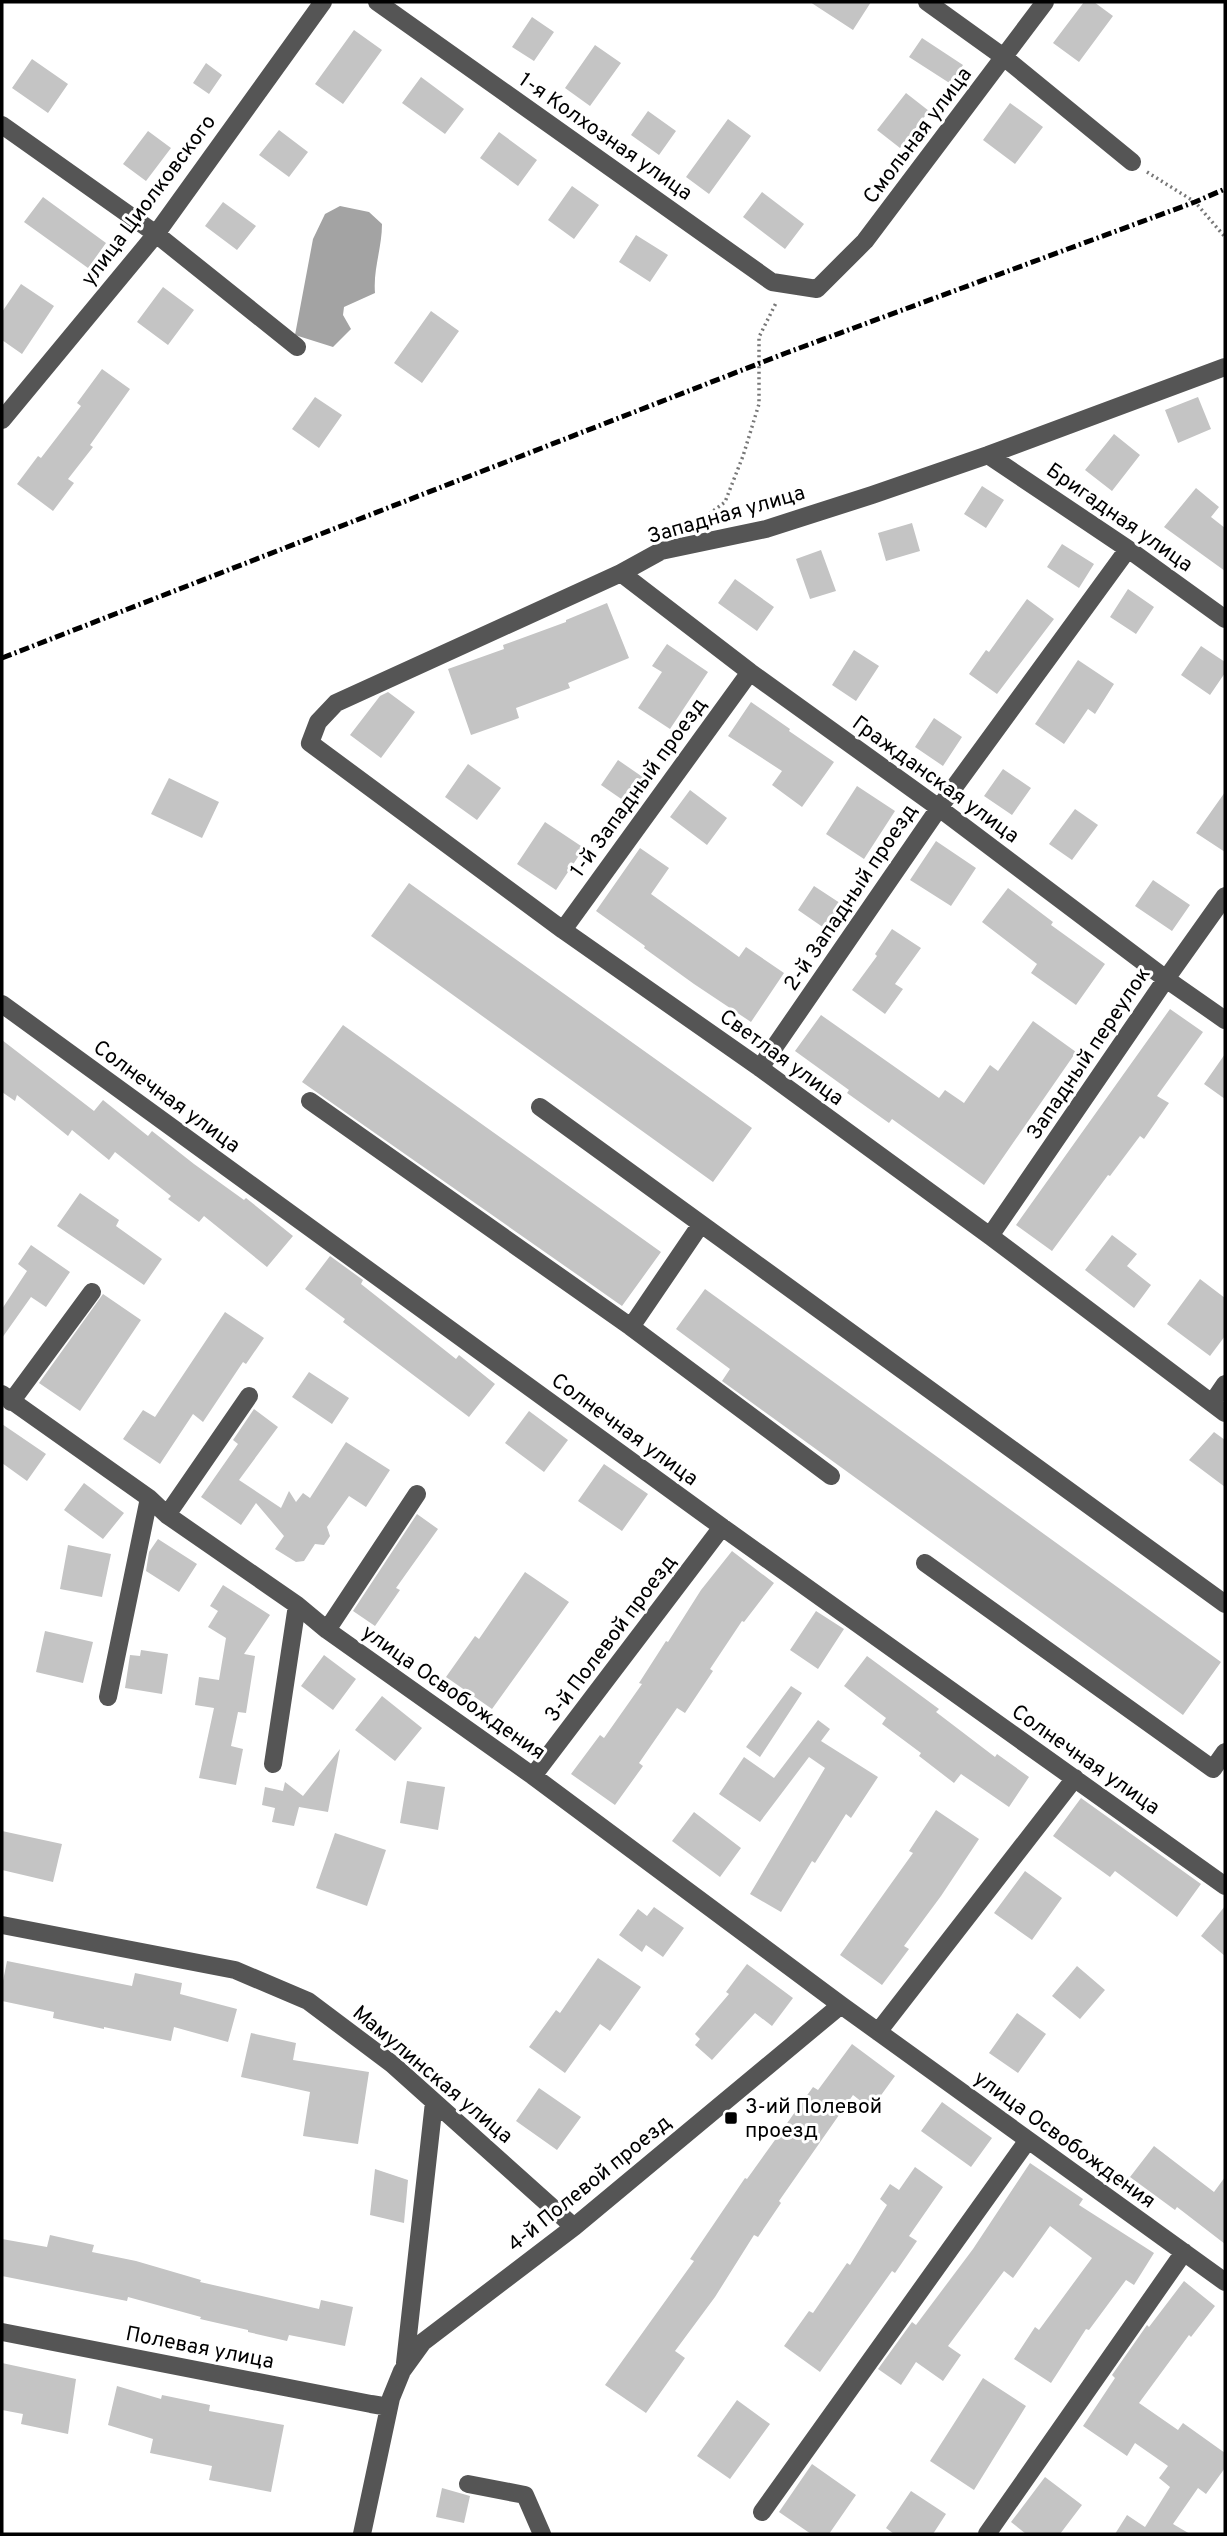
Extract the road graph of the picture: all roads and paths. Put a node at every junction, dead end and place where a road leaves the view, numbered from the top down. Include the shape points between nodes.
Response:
1 (323, 2) edge
2 (377, 2) edge
3 (927, 2) edge
4 (1045, 2) edge
5 (1005, 58) junction
6 (2, 125) edge
7 (1132, 162) joint
8 (156, 234) junction
9 (1225, 237) edge
10 (787, 284) junction
11 (817, 289) joint
12 (297, 347) dead end
13 (1225, 366) edge
14 (2, 420) edge
15 (988, 455) junction
16 (693, 527) dead end
17 (1128, 549) junction
18 (621, 573) junction
19 (1225, 619) edge
20 (750, 672) junction
21 (310, 743) joint
22 (939, 807) junction
23 (1225, 896) edge
24 (563, 930) junction
25 (1166, 979) junction
26 (2, 1004) edge
27 (1225, 1020) edge
28 (761, 1068) junction
29 (310, 1101) dead end
30 (540, 1107) dead end
31 (701, 1224) junction
32 (990, 1236) junction
33 (92, 1292) dead end
34 (631, 1326) junction
35 (1225, 1384) edge
36 (249, 1396) dead end
37 (6, 1398) edge
38 (1218, 1408) edge
39 (831, 1476) dead end
40 (417, 1494) dead end
41 (149, 1498) junction
42 (167, 1516) junction
43 (722, 1527) junction
44 (925, 1563) dead end
45 (1225, 1604) edge
46 (297, 1605) junction
47 (327, 1630) junction
48 (108, 1697) dead end
49 (1225, 1752) edge
50 (273, 1764) dead end
51 (1219, 1774) edge
52 (533, 1776) junction
53 (1074, 1778) junction
54 (1225, 1886) edge
55 (2, 1925) edge
56 (841, 2005) junction
57 (878, 2032) junction
58 (435, 2102) junction
59 (1028, 2140) junction
60 (574, 2227) junction
61 (1184, 2252) junction
62 (1225, 2282) edge
63 (2, 2332) edge
64 (405, 2365) junction
65 (388, 2412) junction
66 (468, 2484) dead end
67 (762, 2512) dead end
68 (362, 2534) edge
69 (542, 2534) edge
70 (987, 2534) edge

1 - 8 street, улица Циолковского
2 - 10 street, 1-я Колхозная улица via 772,282
3 - 5 street
4 - 5 street, Смольная улица
5 - 7 street
5 - 11 street, Смольная улица via 865,241
6 - 8 street
7 - 9 path via 1195,202
8 - 12 street
8 - 14 street, улица Циолковского
10 - 11 street, 1-я Колхозная улица
10 - 16 path via 759,337 759,404 743,456 725,502
13 - 15 street, Западная улица
15 - 17 street, Бригадная улица
15 - 18 street, Западная улица via 766,529 661,551
17 - 19 street, Бригадная улица
17 - 22 street, 2-й Западный проезд
18 - 20 street, Гражданская улица
18 - 21 street, Западная улица via 336,703 318,722
20 - 22 street, Гражданская улица
20 - 24 street, 1-й Западный проезд
21 - 24 street, Светлая улица
22 - 25 street, Гражданская улица
22 - 28 street, 2-й Западный проезд
23 - 25 street, Западный переулок
24 - 28 street, Светлая улица
25 - 27 street, Гражданская улица
25 - 32 street, Западный переулок
26 - 43 street, Солнечная улица
28 - 32 street, Светлая улица
29 - 34 street
30 - 31 street
31 - 34 street
31 - 45 street
32 - 38 street, Светлая улица
33 - 37 street
34 - 39 street
35 - 38 street
36 - 42 street
37 - 41 street, улица Освобождения
40 - 47 street
41 - 42 street, улица Освобождения
41 - 48 street
42 - 46 street, улица Освобождения
43 - 52 street, 3-й Полевой проезд
43 - 53 street, Солнечная улица
44 - 51 street
46 - 47 street, улица Освобождения
46 - 50 street
47 - 52 street, улица Освобождения
49 - 51 street
52 - 56 street, улица Освобождения
53 - 54 street, Солнечная улица
53 - 57 street
55 - 58 street, Мамулинская улица via 235,1970 308,2001
56 - 57 street, улица Освобождения
56 - 60 street, 4-й Полевой проезд
57 - 59 street, улица Освобождения
58 - 60 street, Мамулинская улица
58 - 64 street
59 - 61 street, улица Освобождения
59 - 67 street
60 - 64 street, 4-й Полевой проезд via 423,2342
61 - 62 street, улица Освобождения
61 - 70 street
63 - 65 street, Полевая улица via 383,2406
64 - 65 street, 4-й Полевой проезд
65 - 68 street, 4-й Полевой проезд
66 - 69 street via 525,2495

